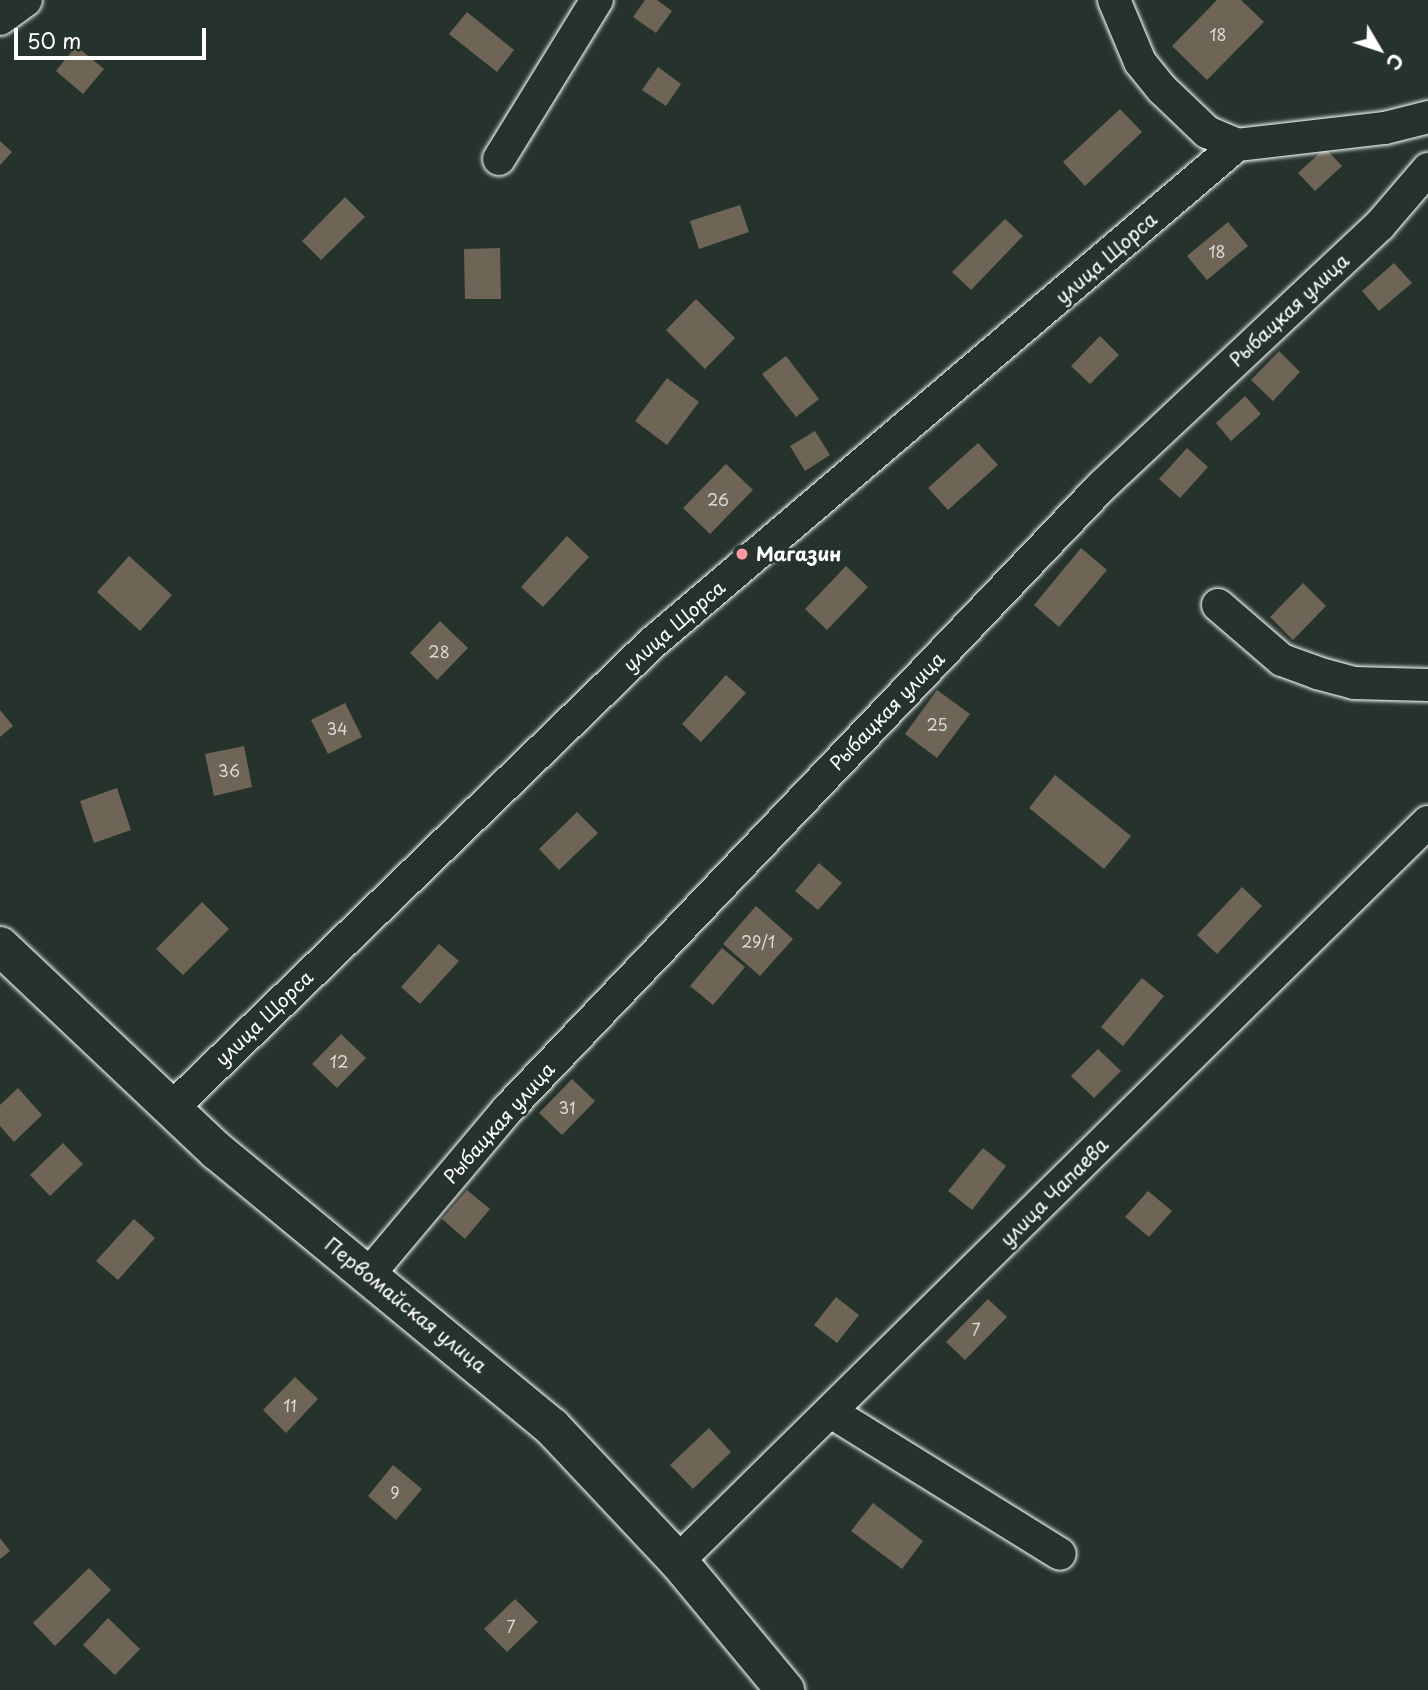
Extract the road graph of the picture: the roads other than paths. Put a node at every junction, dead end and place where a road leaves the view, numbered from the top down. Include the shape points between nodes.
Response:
1 (26, 0) edge
2 (597, 0) edge
3 (1114, 0) edge
4 (0, 19) edge
5 (1428, 117) edge
6 (1237, 145) junction
7 (499, 159) dead end
8 (1428, 169) edge
9 (1217, 605) dead end
10 (1428, 685) edge
11 (1428, 822) edge
12 (0, 946) edge
13 (170, 1109) junction
14 (369, 1274) junction
15 (831, 1412) junction
16 (1060, 1554) dead end
17 (678, 1561) junction
18 (785, 1690) edge

1 - 4 street
2 - 7 street
3 - 6 street via 1140,62 1162,89 1207,132
5 - 6 street via 1385,128
6 - 13 street, улица Щорса via 651,644
8 - 14 street, Рыбацкая улица via 1380,225 1102,486 508,1109
9 - 10 street via 1282,660 1354,683
11 - 15 street, улица Чапаева
12 - 13 main road, Первомайская улица
13 - 14 main road, Первомайская улица
14 - 17 main road, Первомайская улица via 552,1427
15 - 16 street
15 - 17 street, улица Чапаева
17 - 18 main road, Первомайская улица

